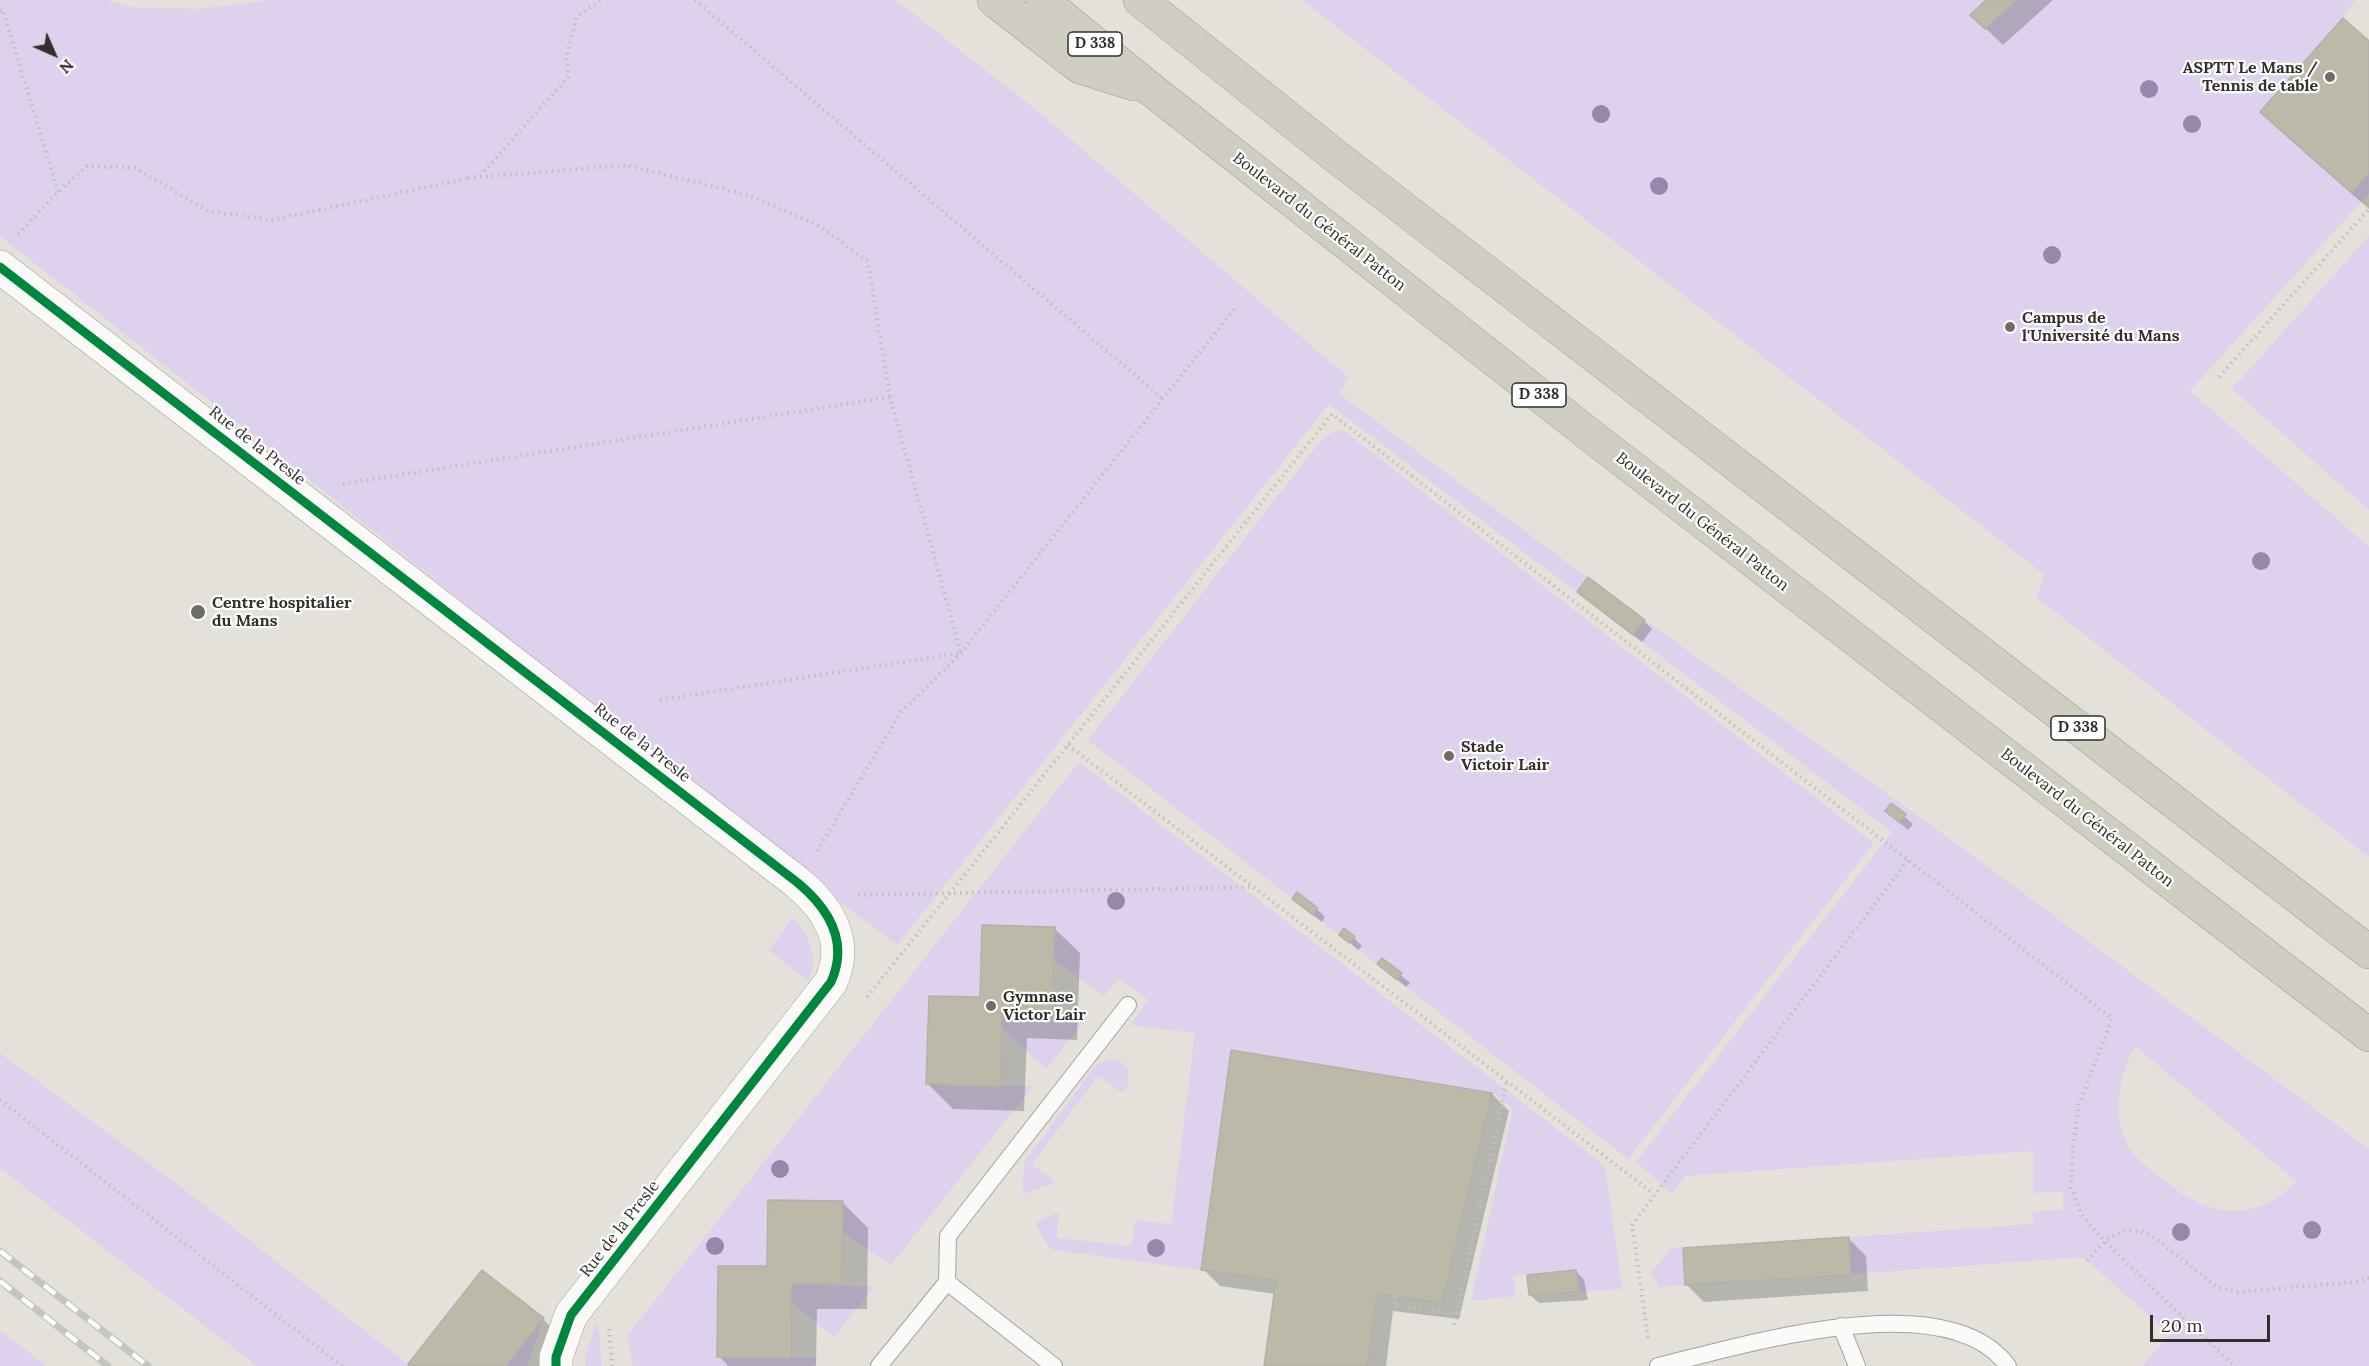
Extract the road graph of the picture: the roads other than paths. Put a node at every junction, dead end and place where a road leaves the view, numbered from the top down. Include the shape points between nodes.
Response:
1 (994, 0) edge
2 (1042, 0) edge
3 (1140, 0) edge
4 (1148, 87) junction
5 (0, 267) edge
6 (2369, 952) edge
7 (1128, 1005) dead end
8 (2369, 1035) edge
9 (947, 1282) junction
10 (1841, 1326) junction
11 (556, 1366) edge
12 (879, 1366) edge
13 (1054, 1366) edge
14 (1658, 1366) edge
15 (1857, 1366) edge
16 (2008, 1366) edge

1 - 4 highway via 1080,67
2 - 4 highway, Boulevard du Général Patton / D 338
3 - 6 highway, D 338 via 1376,187
4 - 8 highway, Boulevard du Général Patton / D 338 via 1614,454
5 - 11 street, Rue de la Presle via 806,889 833,926 838,967 831,982 571,1315
7 - 9 lane via 948,1236
9 - 12 lane
9 - 13 lane
10 - 14 lane
10 - 15 lane
10 - 16 lane via 1875,1324 1942,1329 1992,1348

